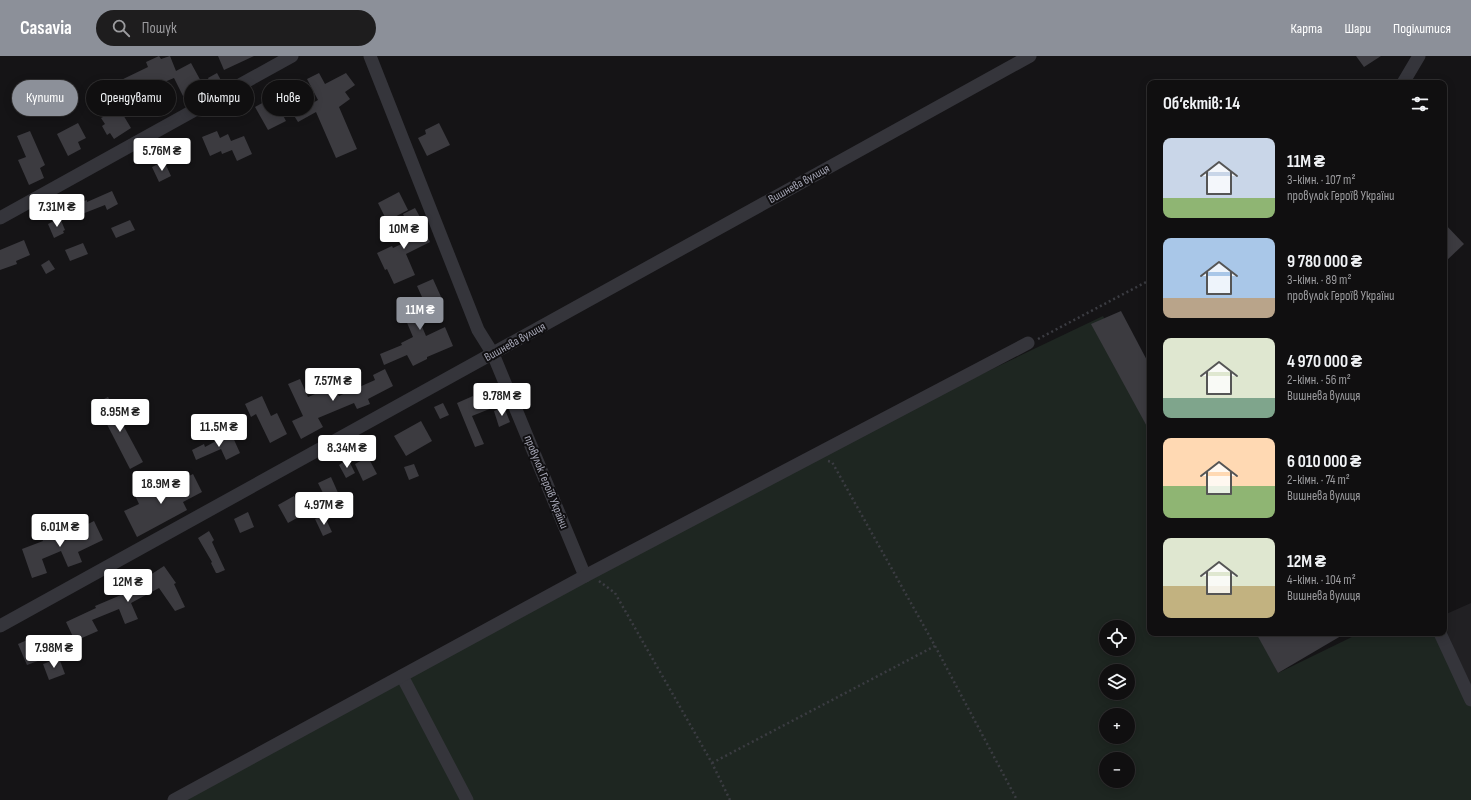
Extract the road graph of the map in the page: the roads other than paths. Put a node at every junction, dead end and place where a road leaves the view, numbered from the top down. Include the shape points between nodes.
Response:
1 (292, 56) edge
2 (370, 56) edge
3 (1030, 56) edge
4 (1418, 56) edge
5 (1405, 80) edge
6 (0, 218) edge
7 (1028, 343) road end
8 (494, 354) junction
9 (585, 576) junction
10 (0, 626) edge
11 (1441, 636) edge
12 (402, 676) junction
13 (1471, 700) edge
14 (174, 800) edge
15 (467, 800) edge

1 - 6 street
2 - 8 street, провулок Героїв України via 478,330
3 - 8 street, Вишнева вулиця
4 - 5 street
7 - 9 street
8 - 9 street, провулок Героїв України
8 - 10 street, Вишнева вулиця
9 - 12 street
11 - 13 street
12 - 14 street
12 - 15 street

